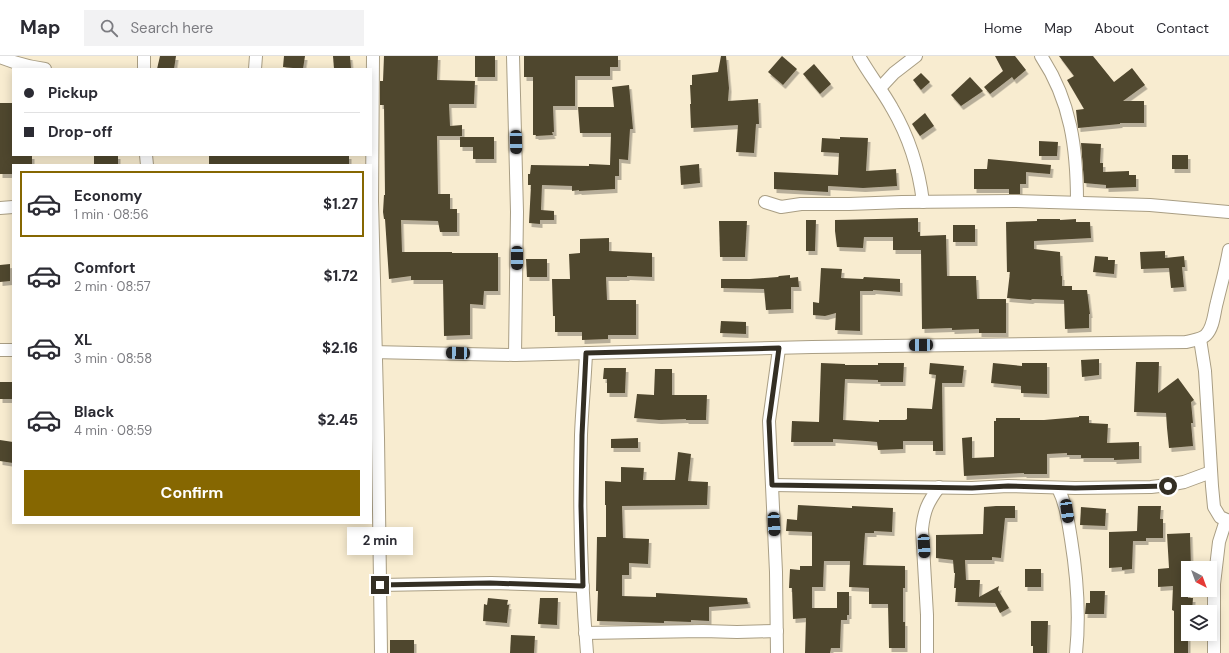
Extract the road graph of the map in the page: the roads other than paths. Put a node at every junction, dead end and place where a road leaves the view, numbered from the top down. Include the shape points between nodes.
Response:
1 (144, 56) edge
2 (256, 56) edge
3 (374, 56) edge
4 (513, 56) edge
5 (859, 56) edge
6 (916, 56) edge
7 (1041, 56) edge
8 (0, 57) edge
9 (40, 68) edge
10 (144, 68) edge
11 (255, 68) edge
12 (372, 87) edge
13 (880, 88) junction
14 (372, 201) edge
15 (765, 202) dead end
16 (923, 202) junction
17 (1077, 202) junction
18 (12, 207) edge
19 (0, 208) edge
20 (1229, 212) edge
21 (1229, 250) edge
22 (1200, 339) junction
23 (779, 348) junction
24 (0, 350) edge
25 (12, 350) edge
26 (373, 352) edge
27 (586, 353) junction
28 (515, 355) junction
29 (1211, 472) junction
30 (772, 485) junction
31 (939, 487) junction
32 (1058, 488) junction
33 (1228, 521) edge
34 (380, 585) junction
35 (583, 586) junction
36 (777, 631) junction
37 (585, 633) junction
38 (381, 653) edge
39 (587, 653) edge
40 (777, 653) edge
41 (926, 653) edge
42 (1076, 653) edge
43 (1214, 653) edge

1 - 10 street
2 - 11 street
3 - 12 street
4 - 28 street via 518,212
5 - 13 street
6 - 13 street
7 - 17 street via 1063,98 1068,115 1074,146
8 - 9 street
12 - 14 street
13 - 16 street via 893,110 918,169
14 - 26 street
15 - 16 street via 781,207 801,204
16 - 17 street
17 - 20 street
18 - 19 street
21 - 22 street via 1212,323 1209,331
22 - 23 street via 1167,343
22 - 29 street via 1205,371
23 - 27 street
23 - 30 street via 769,421
24 - 25 street
26 - 28 street
26 - 34 street via 378,438
27 - 28 street
27 - 35 street via 581,506
29 - 32 street via 1168,486
29 - 33 street via 1214,507 1220,517
30 - 31 street
30 - 36 street
31 - 32 street
31 - 41 street via 929,501 922,529 927,615
32 - 42 street via 1067,511 1076,573
33 - 43 street via 1219,542 1215,578
34 - 35 street via 490,583
34 - 38 street
35 - 37 street
36 - 37 street
36 - 40 street
37 - 39 street

